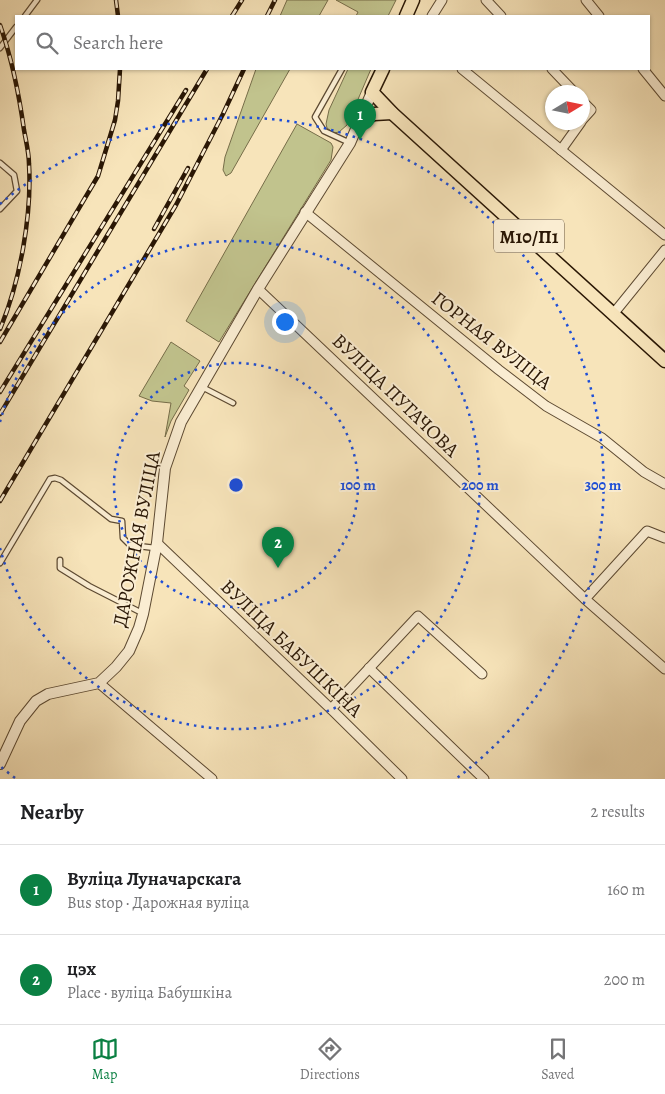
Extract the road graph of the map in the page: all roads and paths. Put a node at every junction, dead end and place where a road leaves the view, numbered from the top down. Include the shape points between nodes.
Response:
1 (38, 0) edge
2 (414, 0) edge
3 (442, 0) edge
4 (486, 0) edge
5 (586, 0) edge
6 (26, 15) edge
7 (406, 15) edge
8 (433, 15) edge
9 (500, 15) edge
10 (598, 15) edge
11 (15, 28) edge
12 (0, 48) edge
13 (341, 70) edge
14 (383, 70) edge
15 (463, 70) edge
16 (553, 70) edge
17 (644, 70) edge
18 (567, 85) edge
19 (372, 92) junction
20 (665, 96) edge
21 (392, 114) junction
22 (360, 120) junction
23 (576, 130) edge
24 (350, 143) junction
25 (561, 150) junction
26 (0, 163) edge
27 (0, 209) edge
28 (305, 212) junction
29 (665, 235) edge
30 (665, 250) edge
31 (258, 289) junction
32 (614, 313) junction
33 (665, 361) edge
34 (201, 386) junction
35 (233, 403) dead end
36 (665, 484) edge
37 (665, 538) edge
38 (156, 546) junction
39 (60, 560) dead end
40 (0, 563) edge
41 (585, 599) junction
42 (143, 614) junction
43 (369, 668) junction
44 (665, 669) edge
45 (482, 674) dead end
46 (99, 683) junction
47 (331, 709) junction
48 (0, 764) edge
49 (212, 779) edge
50 (402, 779) edge
51 (484, 779) edge

1 - 6 lane
2 - 7 main road
3 - 8 street
4 - 9 street
5 - 10 street
11 - 12 lane
13 - 24 lane via 315,116 324,131
14 - 19 main road
15 - 25 street
16 - 18 street
17 - 20 street
19 - 21 main road, М10/П1
19 - 22 street, ДАРОЖНАЯ ВУЛІЦА
21 - 22 main road via 374,114
21 - 32 main road, М10/П1
22 - 24 street, ДАРОЖНАЯ ВУЛІЦА
23 - 25 street
24 - 28 street, ДАРОЖНАЯ ВУЛІЦА
25 - 29 street
26 - 27 lane via 14,175 17,191
28 - 31 street, ДАРОЖНАЯ ВУЛІЦА
28 - 36 street, ГОРНАЯ ВУЛІЦА via 546,406 602,438 644,472
30 - 32 street
31 - 34 street, ДАРОЖНАЯ ВУЛІЦА
31 - 41 street, ВУЛІЦА ПУГАЧОВА
32 - 33 main road, М10/П1
34 - 35 lane
34 - 38 street, ДАРОЖНАЯ ВУЛІЦА via 181,422 165,468
37 - 41 street via 646,531
38 - 40 lane via 130,545 123,538 122,521 111,519 62,480 55,478 50,479
38 - 42 street, ДАРОЖНАЯ ВУЛІЦА
38 - 47 street, ВУЛІЦА БАБУШКІНА
39 - 42 lane via 60,568
41 - 44 street, ВУЛІЦА ПУГАЧОВА
42 - 46 street, ДАРОЖНАЯ ВУЛІЦА via 129,651
43 - 45 street via 418,616
43 - 47 street
43 - 51 street
46 - 48 street via 48,694 36,701 20,721
46 - 49 street
47 - 50 street, ВУЛІЦА БАБУШКІНА

